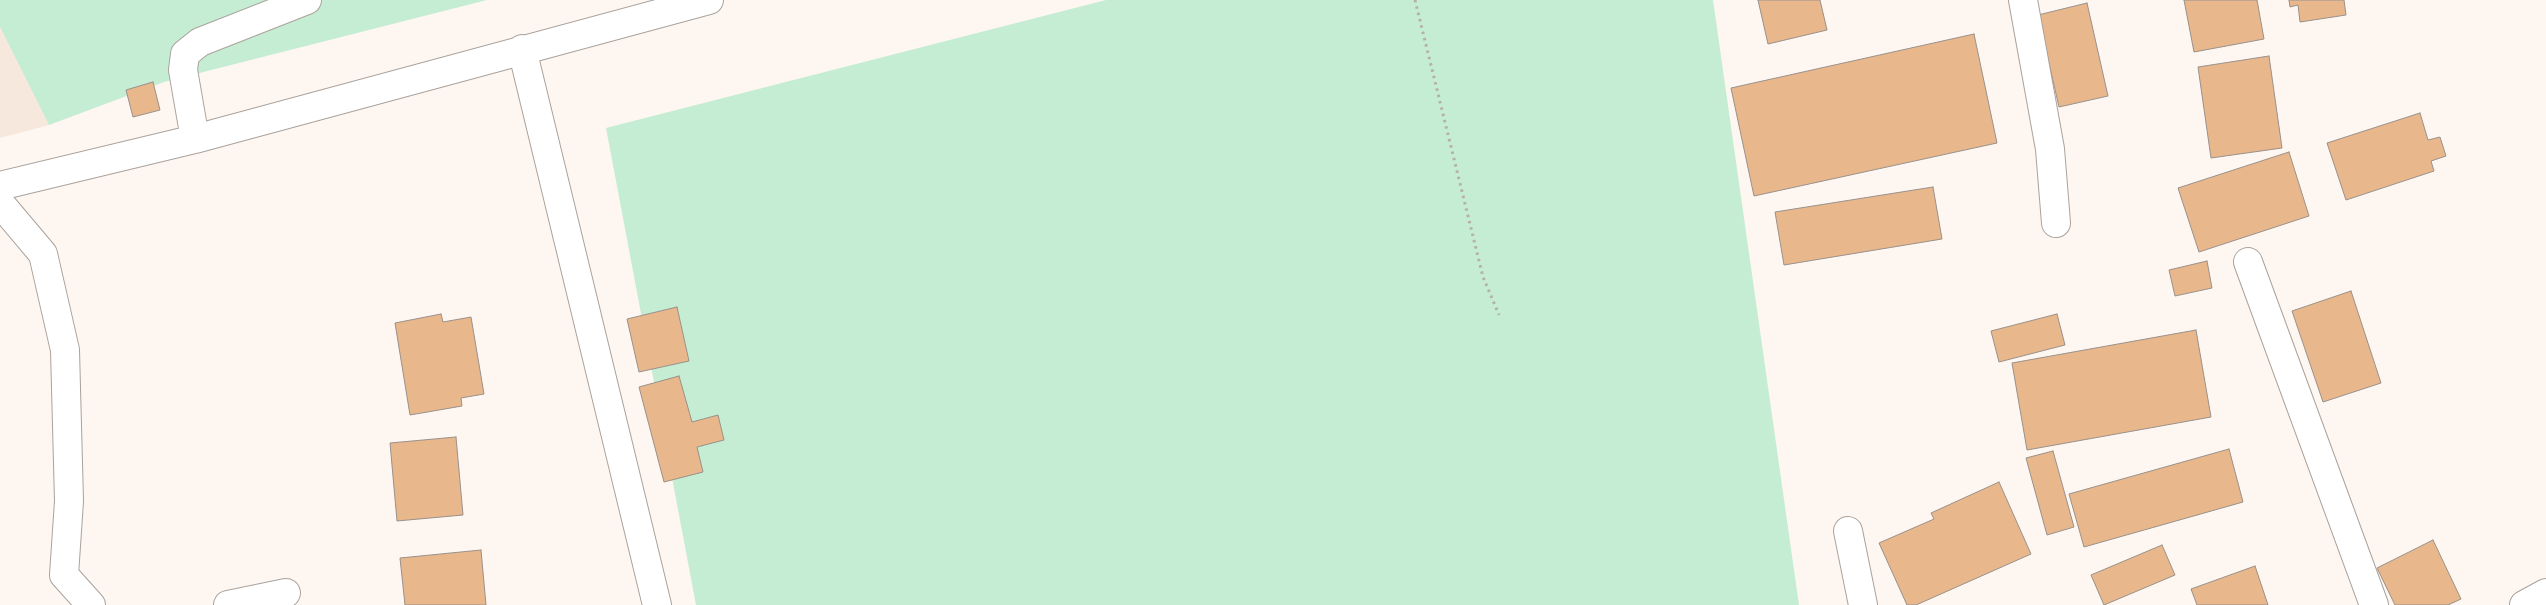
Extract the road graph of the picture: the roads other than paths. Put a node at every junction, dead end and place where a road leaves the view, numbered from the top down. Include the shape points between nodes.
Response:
1 (307, 0) edge
2 (709, 0) edge
3 (2023, 0) edge
4 (522, 49) junction
5 (195, 139) junction
6 (0, 186) edge
7 (0, 203) edge
8 (2056, 223) dead end
9 (2248, 262) dead end
10 (1848, 530) dead end
11 (286, 593) dead end
12 (2546, 593) edge
13 (91, 605) edge
14 (228, 605) edge
15 (657, 605) edge
16 (1863, 605) edge
17 (2374, 605) edge
18 (2524, 605) edge

1 - 5 street via 200,42 185,54 183,70
2 - 4 street
3 - 8 street via 2050,149
4 - 5 street
4 - 15 street
5 - 6 street
7 - 13 street via 43,254 66,350 69,501 64,575
9 - 17 street
10 - 16 street
11 - 14 street
12 - 18 street

